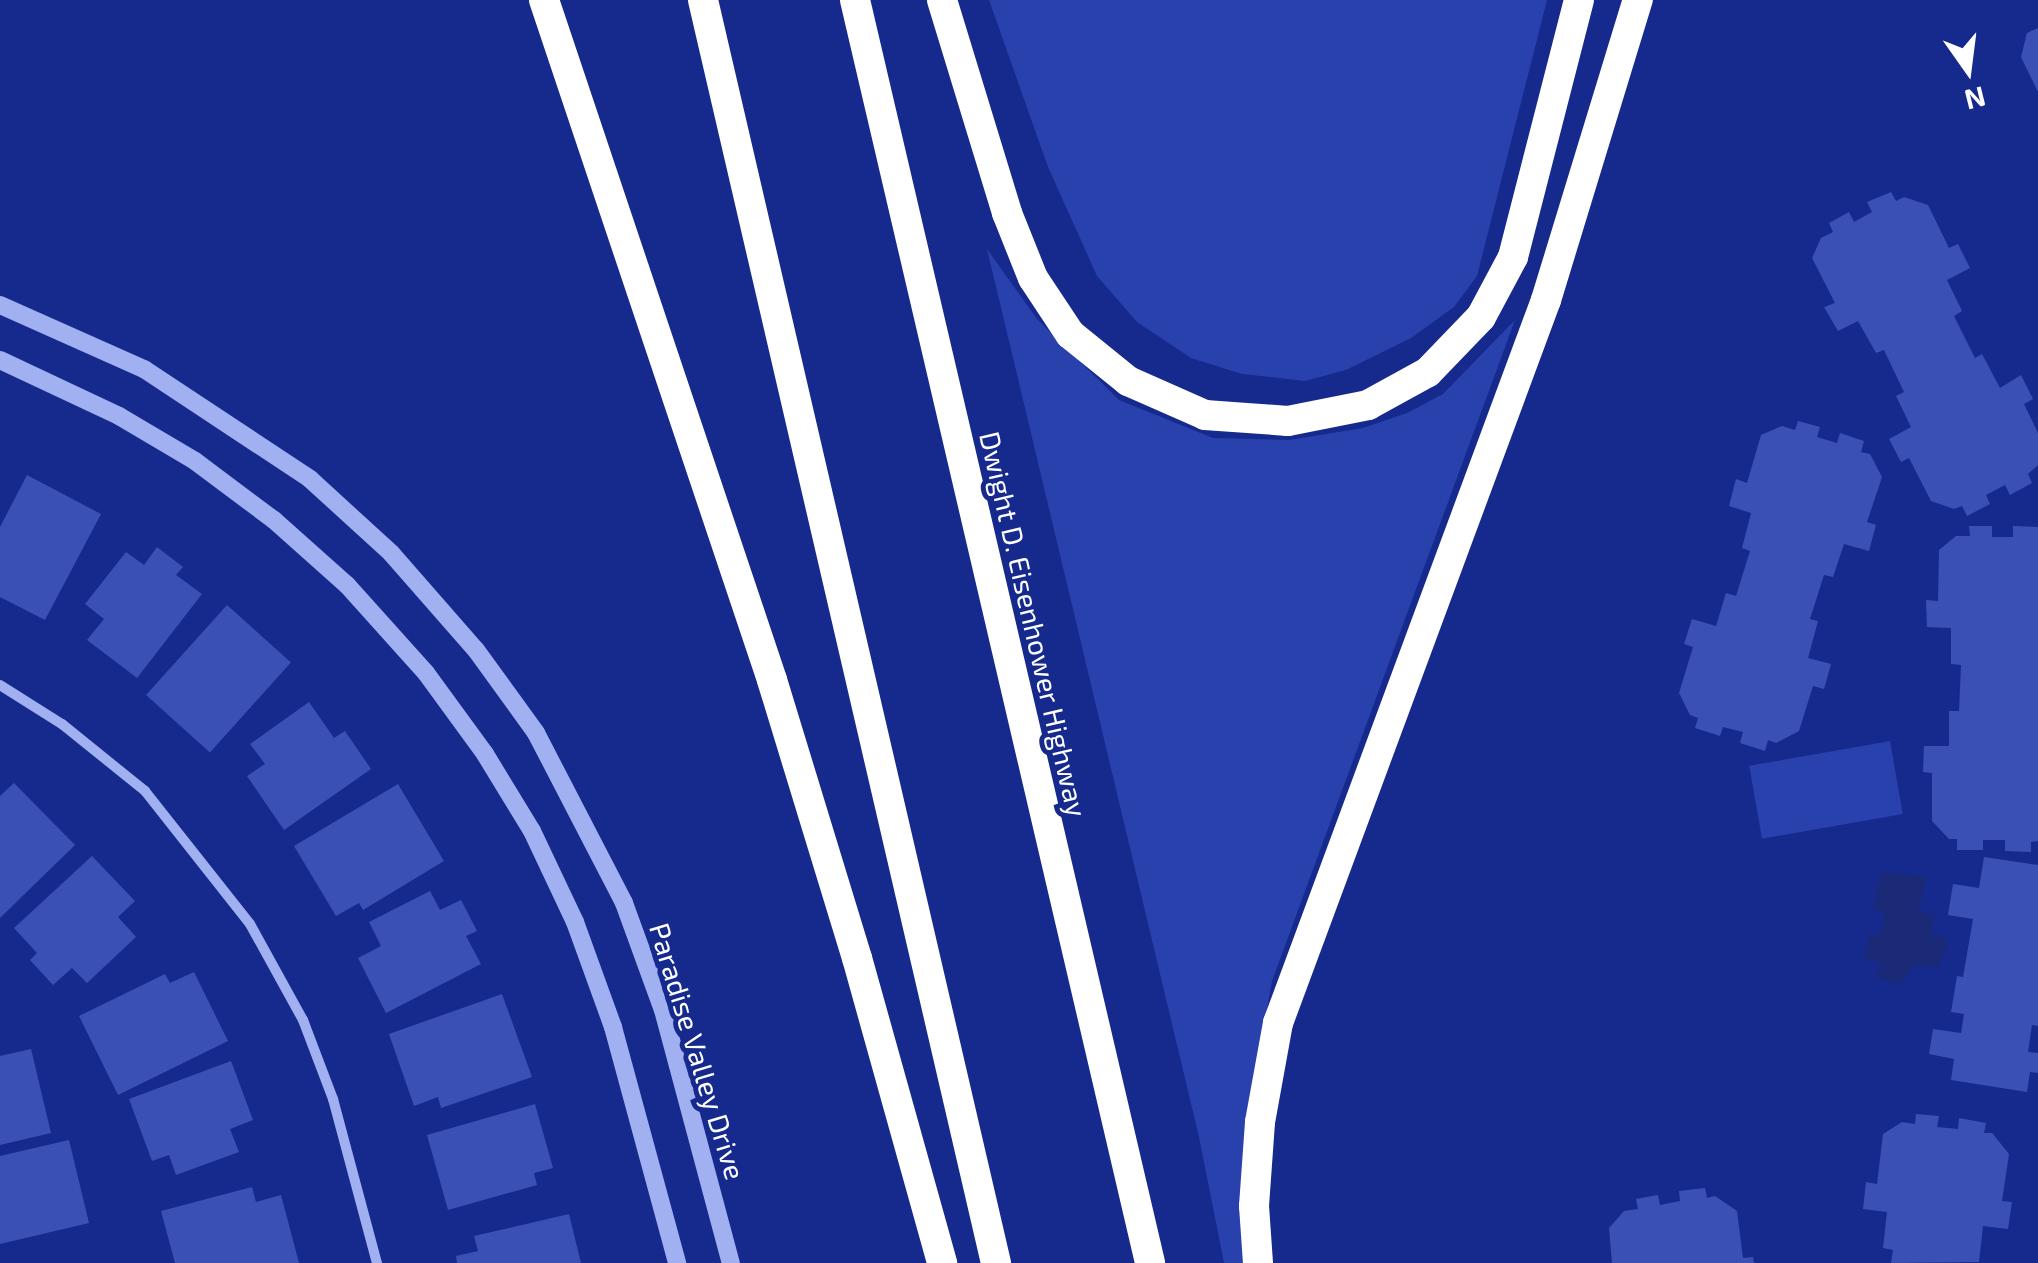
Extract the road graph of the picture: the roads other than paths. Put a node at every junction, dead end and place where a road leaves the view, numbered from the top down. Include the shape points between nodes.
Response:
1 (544, 0) edge
2 (703, 0) edge
3 (855, 0) edge
4 (942, 0) edge
5 (1578, 0) edge
6 (1638, 0) edge
7 (0, 305) edge
8 (0, 360) edge
9 (0, 685) edge
10 (377, 1263) edge
11 (677, 1263) edge
12 (732, 1263) edge
13 (942, 1263) edge
14 (996, 1263) edge
15 (1150, 1263) edge
16 (1258, 1263) edge

1 - 13 highway via 772,680
2 - 14 highway
3 - 15 highway, Dwight D. Eisenhower Highway
4 - 5 highway via 1007,213 1034,278 1070,334 1128,381 1205,415 1288,421 1368,405 1428,372 1481,316 1514,258
6 - 16 highway via 1546,300 1282,1008 1260,1122
7 - 12 street, Paradise Valley Drive via 144,369 310,479 391,552 476,650 536,733 624,904 663,1010
8 - 11 street via 119,416 195,461 347,585 426,673 532,831 576,922
9 - 10 street via 145,790 250,924 302,1020 333,1099

